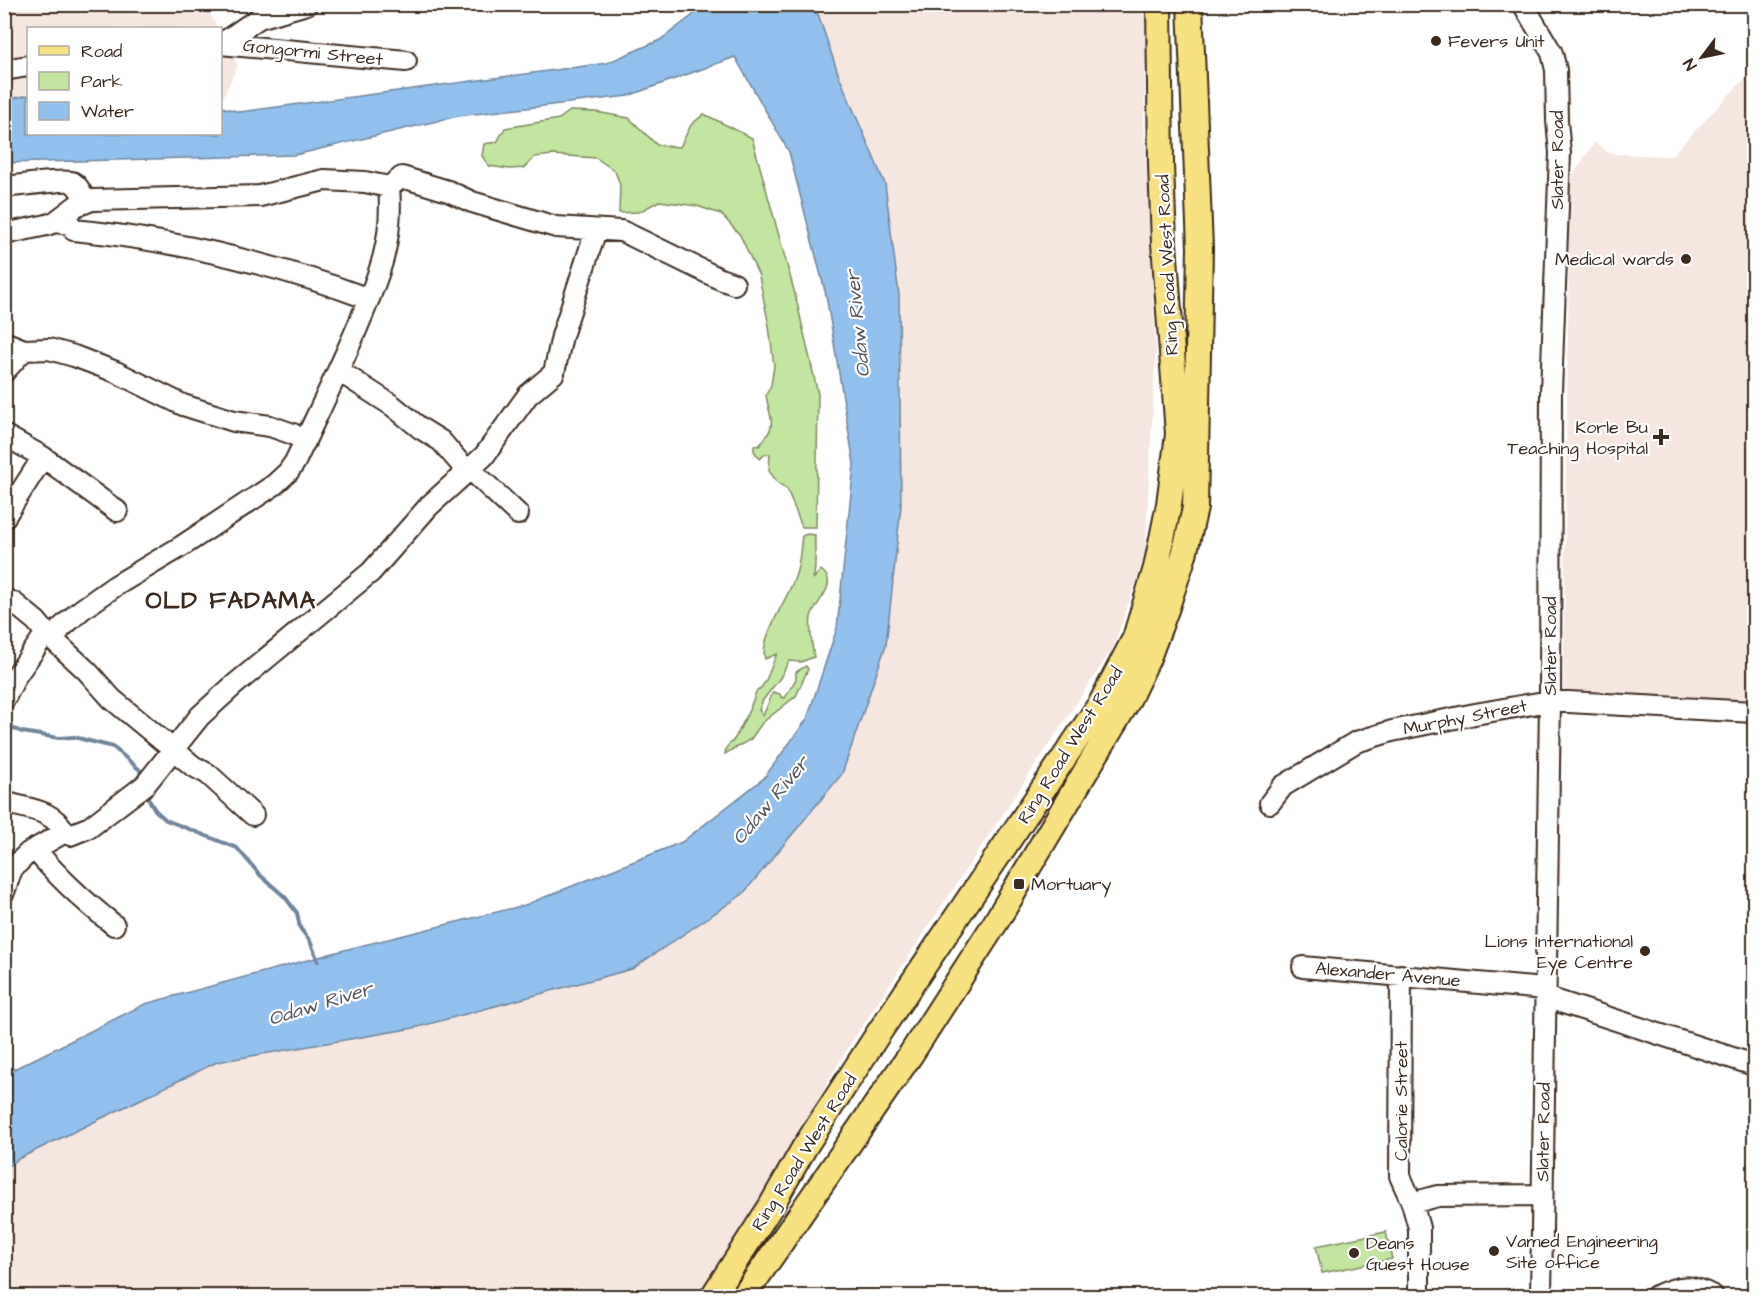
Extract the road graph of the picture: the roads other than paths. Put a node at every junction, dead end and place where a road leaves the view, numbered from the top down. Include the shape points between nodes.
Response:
1 (307, 4) edge
2 (1159, 4) edge
3 (1190, 4) edge
4 (1522, 4) edge
5 (222, 43) edge
6 (222, 44) edge
7 (406, 61) dead end
8 (27, 66) edge
9 (4, 70) edge
10 (4, 187) edge
11 (389, 187) junction
12 (85, 202) junction
13 (55, 222) junction
14 (588, 233) junction
15 (4, 234) edge
16 (734, 284) dead end
17 (369, 299) junction
18 (4, 342) edge
19 (24, 350) junction
20 (339, 371) junction
21 (4, 372) edge
22 (4, 435) edge
23 (305, 442) junction
24 (43, 457) junction
25 (470, 469) junction
26 (117, 511) dead end
27 (518, 514) dead end
28 (4, 518) edge
29 (4, 599) edge
30 (50, 636) junction
31 (1550, 700) junction
32 (4, 702) edge
33 (1755, 712) edge
34 (4, 713) edge
35 (173, 750) junction
36 (4, 802) edge
37 (1270, 803) dead end
38 (253, 815) dead end
39 (65, 832) junction
40 (35, 849) junction
41 (6, 885) edge
42 (114, 925) dead end
43 (1303, 967) dead end
44 (1401, 975) junction
45 (1545, 993) junction
46 (878, 1034) junction
47 (911, 1054) junction
48 (1755, 1065) edge
49 (1542, 1195) junction
50 (1412, 1203) junction
51 (713, 1296) edge
52 (744, 1296) edge
53 (1419, 1296) edge
54 (1541, 1296) edge
55 (1656, 1296) edge
56 (1713, 1296) edge

1 - 5 street via 259,18
2 - 46 main road, Ring Road West Road via 1164,243 1178,434 1169,504 1148,599 1135,638 1101,703
3 - 47 main road, Ring Road West Road via 1200,330 1195,508 1184,555 1148,658 1126,704 994,925
4 - 31 street, Slater Road via 1552,53 1560,153 1551,381
6 - 7 street, Gongormi Street
8 - 9 street
10 - 12 street via 71,181
11 - 12 street via 324,180 260,195
11 - 14 street via 402,177 525,218
11 - 17 street via 389,234 383,267
12 - 13 street
13 - 15 street
13 - 17 street via 70,224 75,231 147,239 289,271
14 - 16 street via 628,234
14 - 25 street via 554,373 528,395
17 - 20 street
18 - 19 street
19 - 21 street
19 - 23 street via 49,349 74,356 183,405 234,422 270,426
20 - 23 street
20 - 25 street via 441,441
22 - 24 street
23 - 30 street via 296,462 273,485 115,586
24 - 26 street
24 - 28 street
25 - 27 street
25 - 35 street via 429,506 371,572 232,686 200,716
29 - 30 street via 14,603
30 - 32 street via 16,676
30 - 35 street via 112,699
31 - 33 street, Murphy Street
31 - 37 street, Murphy Street via 1392,731 1356,742 1283,786
31 - 45 street, Slater Road
32 - 34 street
35 - 38 street via 208,774
35 - 39 street via 145,785 115,810 90,827 70,835
36 - 39 street via 44,812
39 - 40 street
40 - 41 street via 12,869
40 - 42 street via 75,894
43 - 44 street, Alexander Avenue
44 - 45 street, Alexander Avenue
44 - 50 street, Calorie Street via 1400,1176
45 - 48 street, Alexander Avenue
45 - 49 street, Slater Road
46 - 47 main road via 891,1046
46 - 51 main road, Ring Road West Road
47 - 52 main road, Ring Road West Road
49 - 50 street via 1438,1196
49 - 54 street, Slater Road
50 - 53 street, Calorie Street via 1419,1228
55 - 56 street via 1680,1286

